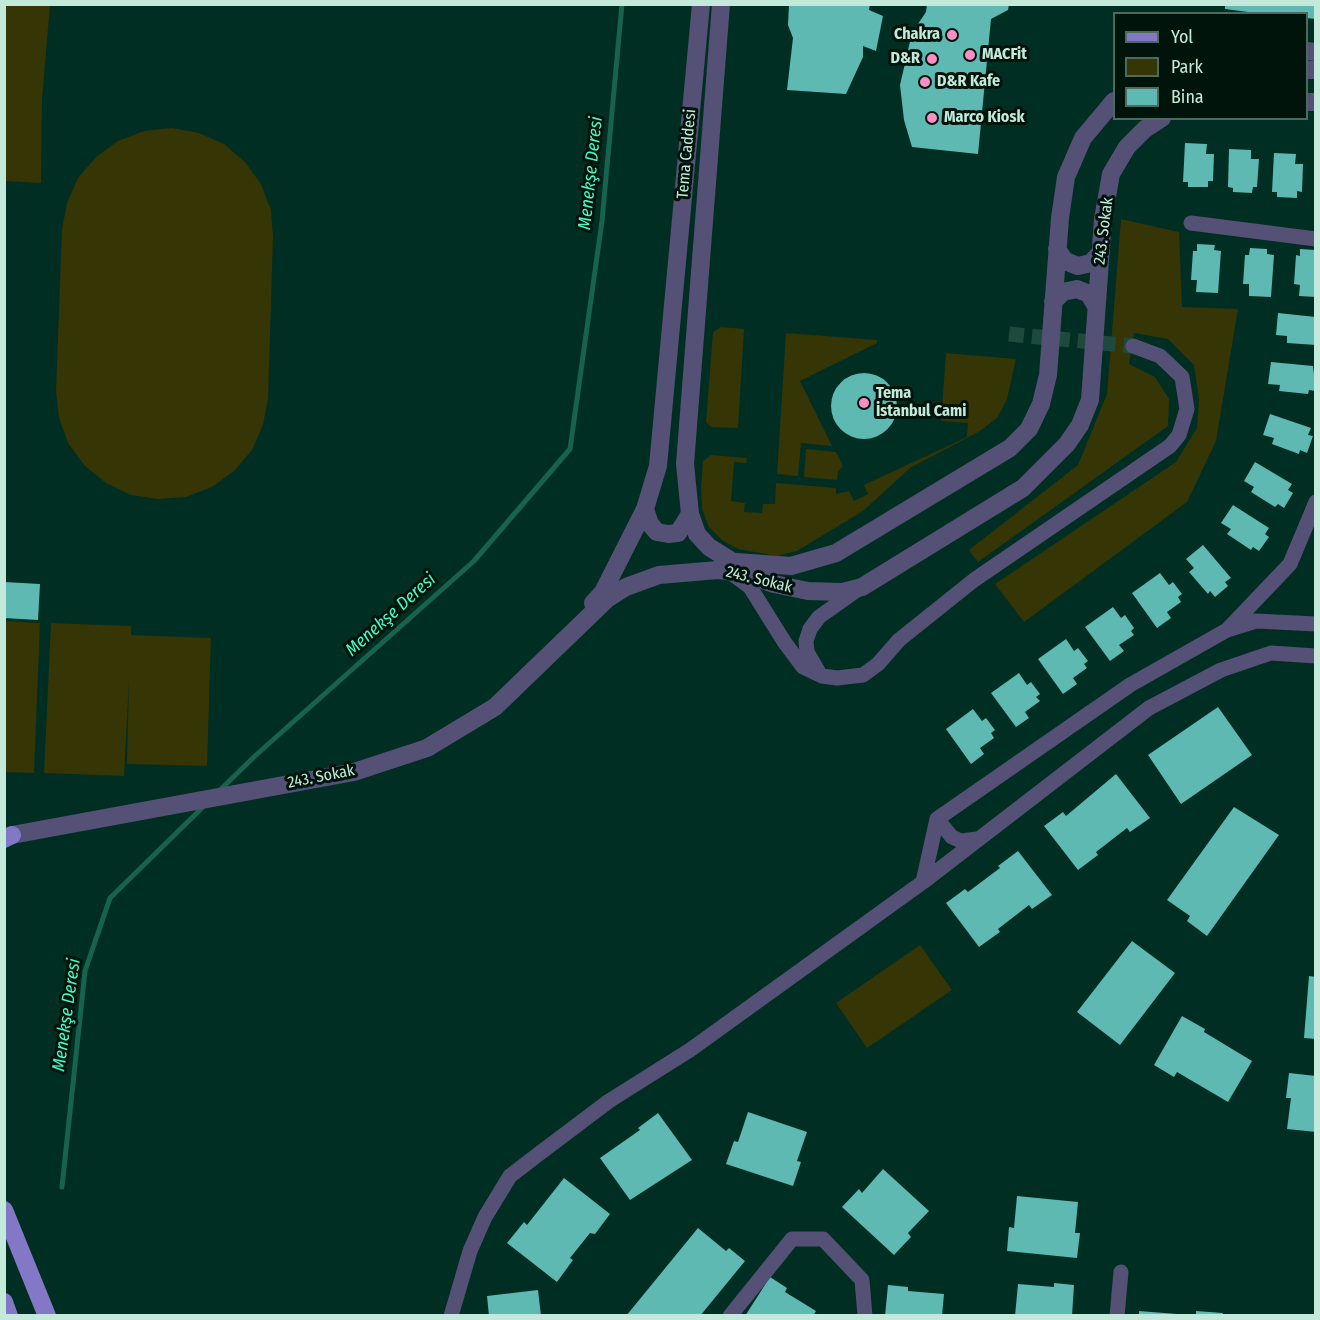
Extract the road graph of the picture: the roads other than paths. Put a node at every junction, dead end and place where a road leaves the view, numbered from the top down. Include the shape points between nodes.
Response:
1 (701, 4) edge
2 (721, 4) edge
3 (1113, 102) edge
4 (1159, 120) edge
5 (1191, 224) dead end
6 (1314, 237) edge
7 (1057, 249) junction
8 (1100, 253) junction
9 (1053, 302) junction
10 (1096, 306) junction
11 (1133, 346) tunnel mouth
12 (1316, 502) edge
13 (645, 509) junction
14 (690, 514) junction
15 (731, 566) junction
16 (862, 587) junction
17 (603, 592) junction
18 (1316, 624) edge
19 (1227, 630) junction
20 (555, 648) junction
21 (1316, 656) edge
22 (822, 676) junction
23 (938, 819) junction
24 (6, 836) edge
25 (978, 839) junction
26 (923, 882) junction
27 (4, 1210) edge
28 (1121, 1272) dead end
29 (4, 1302) edge
30 (9, 1316) edge
31 (47, 1316) edge
32 (451, 1316) edge
33 (730, 1316) edge
34 (865, 1316) edge
35 (1118, 1316) edge

1 - 13 street, Tema Caddesi via 658,466
2 - 14 street via 685,439
3 - 7 street, 243. Sokak via 1083,138 1066,177
4 - 8 street, 243. Sokak via 1127,147 1112,174
5 - 6 street
7 - 8 street via 1065,261 1078,266 1091,263
7 - 9 street, 243. Sokak
8 - 10 street, 243. Sokak
9 - 10 street via 1063,292 1077,289 1089,294
9 - 15 street, 243. Sokak via 1048,375 1041,404 1029,429 1010,448 836,553 791,566
10 - 16 street, 243. Sokak via 1090,400 1067,444 1023,488
11 - 22 street via 1160,356 1182,377 1187,409 1179,435 1170,446 974,580 899,640 863,675
12 - 19 street via 1290,564
13 - 14 street via 650,524 668,534 678,533
13 - 17 street, Tema Caddesi
14 - 15 street via 697,534
15 - 16 street, 243. Sokak via 808,591 842,592
15 - 17 street, 243. Sokak via 674,563 645,568
15 - 20 street, 243. Sokak via 659,575 626,587 607,599
15 - 22 street via 750,587 803,667
16 - 22 street via 819,617 810,629 807,652
17 - 20 street
18 - 19 street via 1256,621
19 - 23 street via 1130,685
20 - 24 street, 243. Sokak via 495,707 427,748 354,772
21 - 25 street via 1271,653 1221,670 1149,708
23 - 25 street via 952,837 961,841
23 - 26 street
25 - 26 street
26 - 32 street via 690,1050 609,1101 510,1176 470,1251
27 - 31 main road
28 - 35 street
29 - 30 main road
33 - 34 street via 792,1239 823,1239 862,1280

